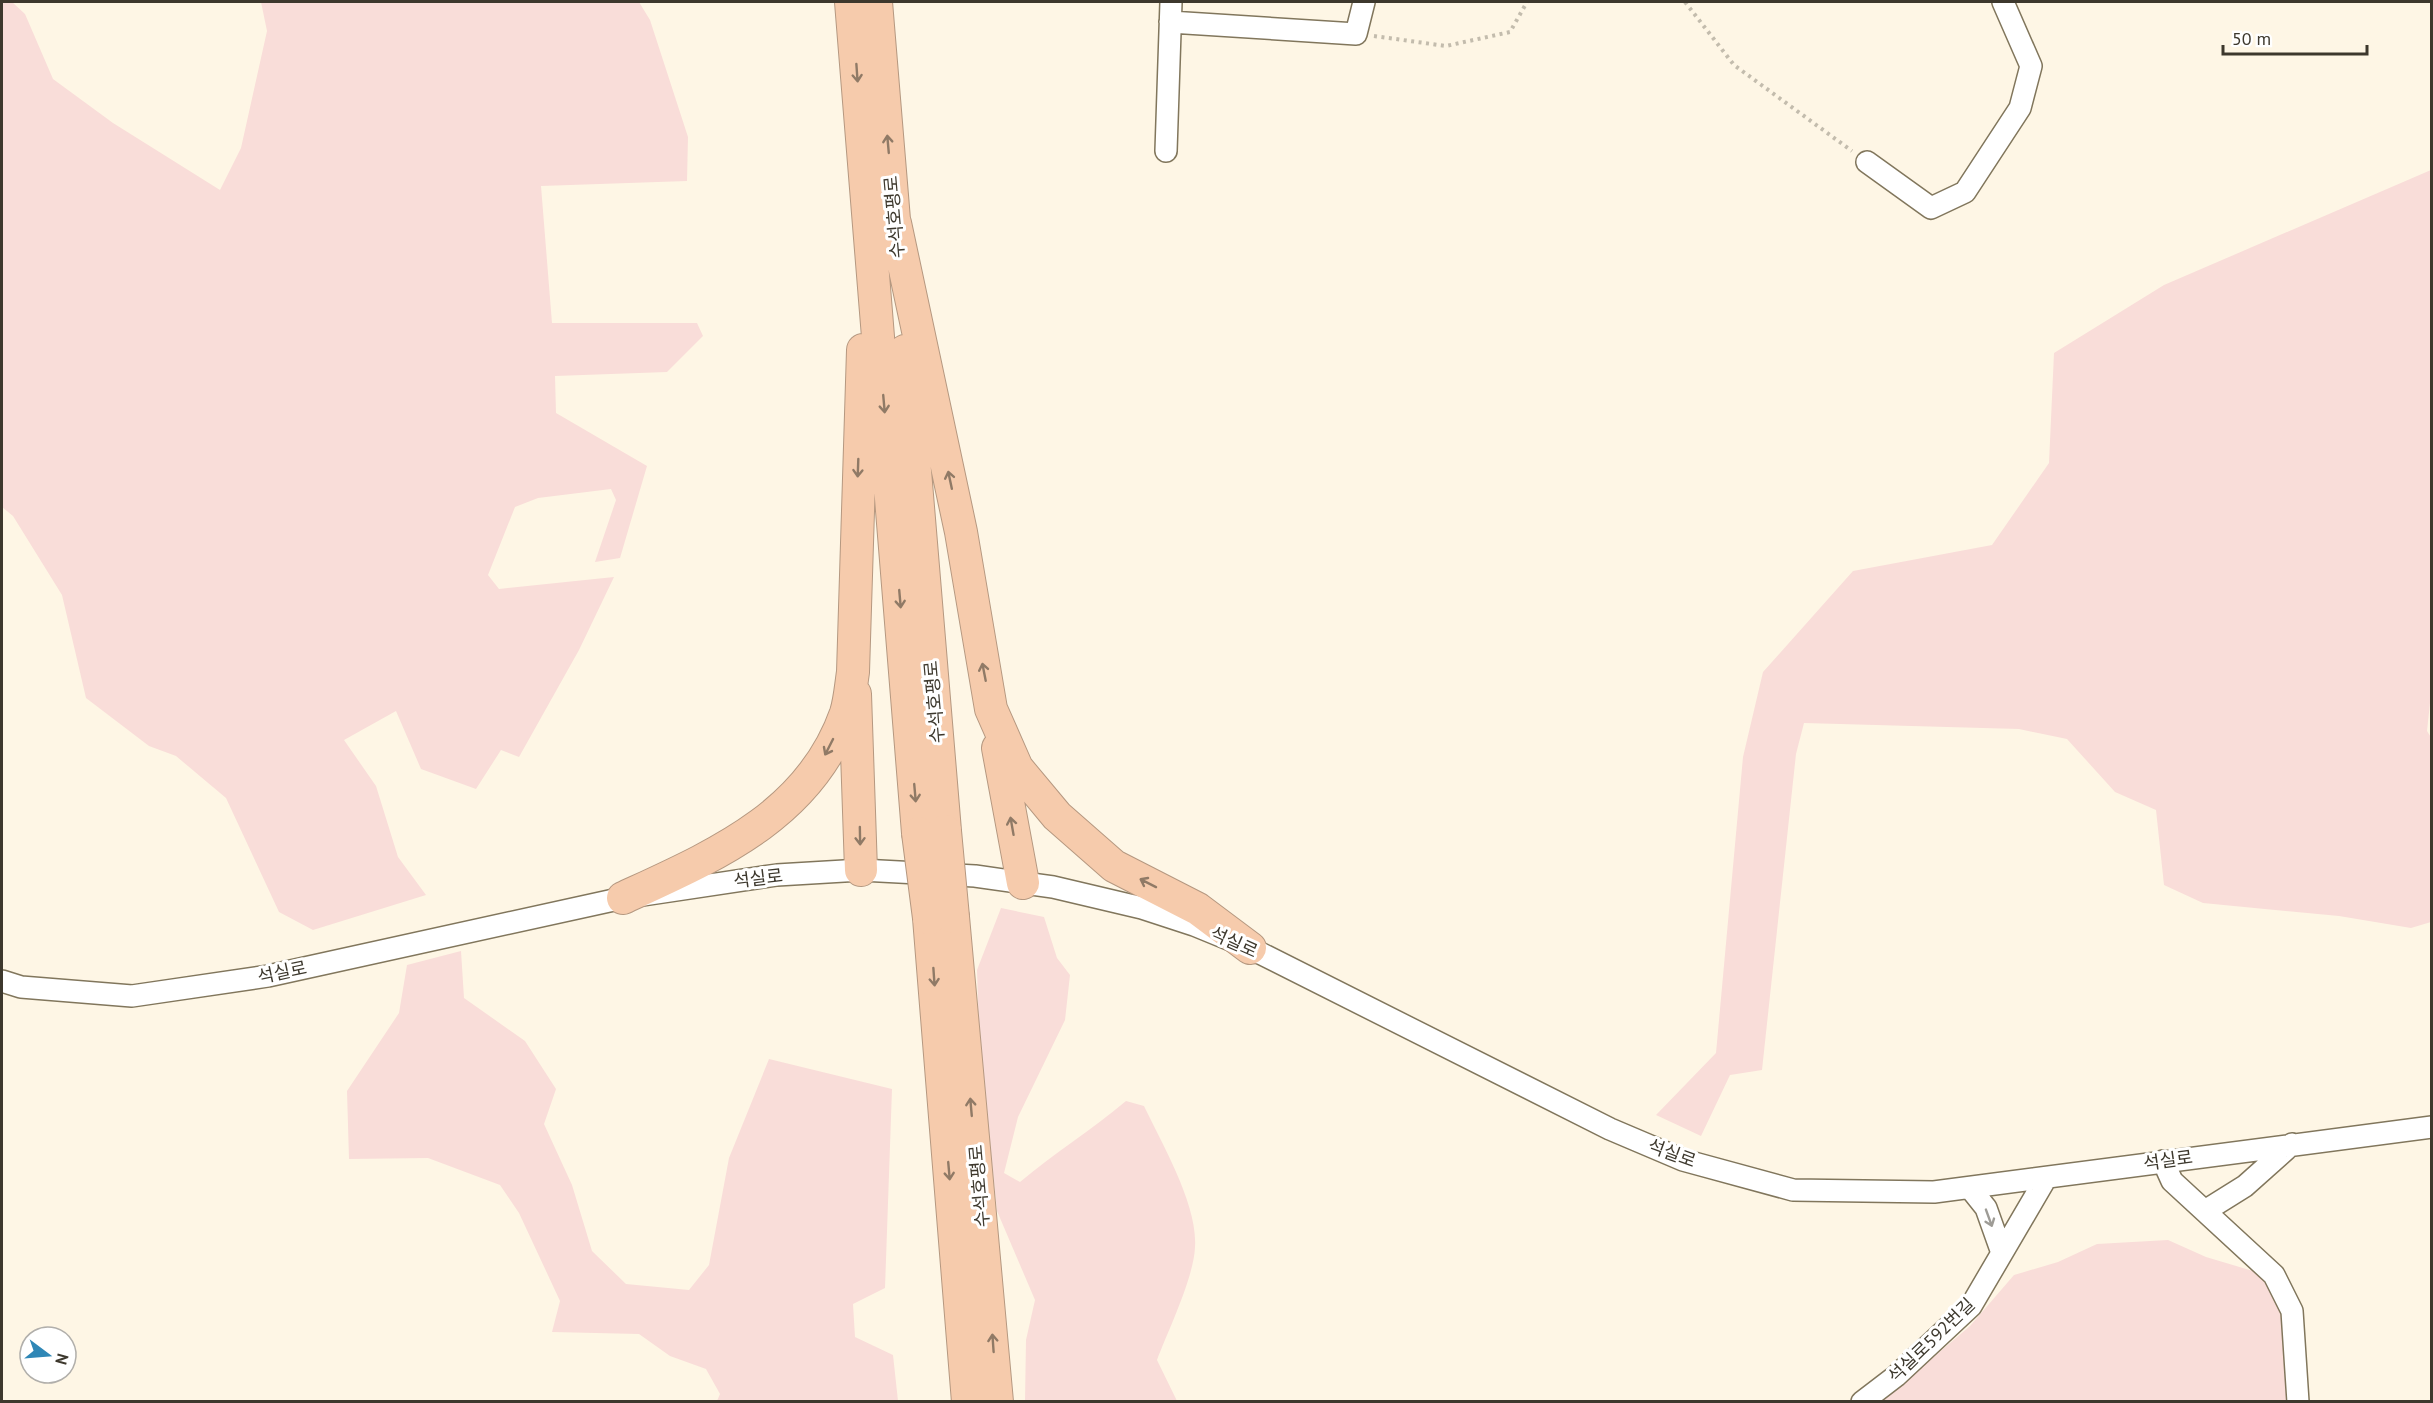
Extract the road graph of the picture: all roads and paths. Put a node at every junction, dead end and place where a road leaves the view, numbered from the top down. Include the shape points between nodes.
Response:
1 (851, 2) edge
2 (876, 2) edge
3 (1364, 2) edge
4 (1527, 2) edge
5 (1685, 2) edge
6 (2003, 2) edge
7 (1170, 12) edge
8 (1356, 34) junction
9 (1166, 151) dead end
10 (1867, 162) joint
11 (882, 222) junction
12 (853, 673) junction
13 (991, 709) junction
14 (861, 870) junction
15 (1023, 883) junction
16 (623, 898) junction
17 (941, 918) junction
18 (1250, 948) junction
19 (2, 981) edge
20 (2432, 1127) edge
21 (2292, 1144) junction
22 (2163, 1161) junction
23 (2046, 1178) junction
24 (1970, 1188) junction
25 (2205, 1211) junction
26 (2002, 1253) junction
27 (968, 1401) edge
28 (998, 1401) edge
29 (1862, 1401) edge
30 (2298, 1401) edge

1 -> 11 highway, 수석호평로
11 -> 2 highway, 수석호평로
3 - 8 street
4 - 8 path via 1510,32 1446,46
5 - 10 path via 1734,65
6 - 10 street via 2031,66 2020,108 1965,192 1931,208
7 - 8 street
7 - 9 street
11 -> 12 highway via 858,479
13 -> 11 highway via 961,532
11 - 17 highway, 수석호평로, bridge
12 -> 14 highway
12 -> 16 highway via 846,712 824,757 796,793 740,841
15 -> 13 highway
18 -> 13 highway via 1198,909 1114,866 1057,816 1017,768
14 - 15 street, 석실로 via 975,876
14 - 16 street, 석실로 via 777,875
15 - 18 street, 석실로 via 1142,908
16 - 19 street, 석실로 via 268,976 132,996 21,987
17 -> 27 highway, 수석호평로
28 -> 17 highway, 수석호평로
18 - 24 street, 석실로 via 1610,1129 1683,1160 1793,1190 1934,1192
20 - 21 street, 석실로
21 - 22 street, 석실로
21 - 25 street via 2245,1186
22 - 23 street, 석실로
22 - 25 street via 2172,1181
23 - 24 street, 석실로
23 - 26 street, 석실로592번길
24 -> 26 street via 1986,1208
25 - 30 street via 2274,1275 2292,1311
26 - 29 street, 석실로592번길 via 1971,1306 1896,1376

